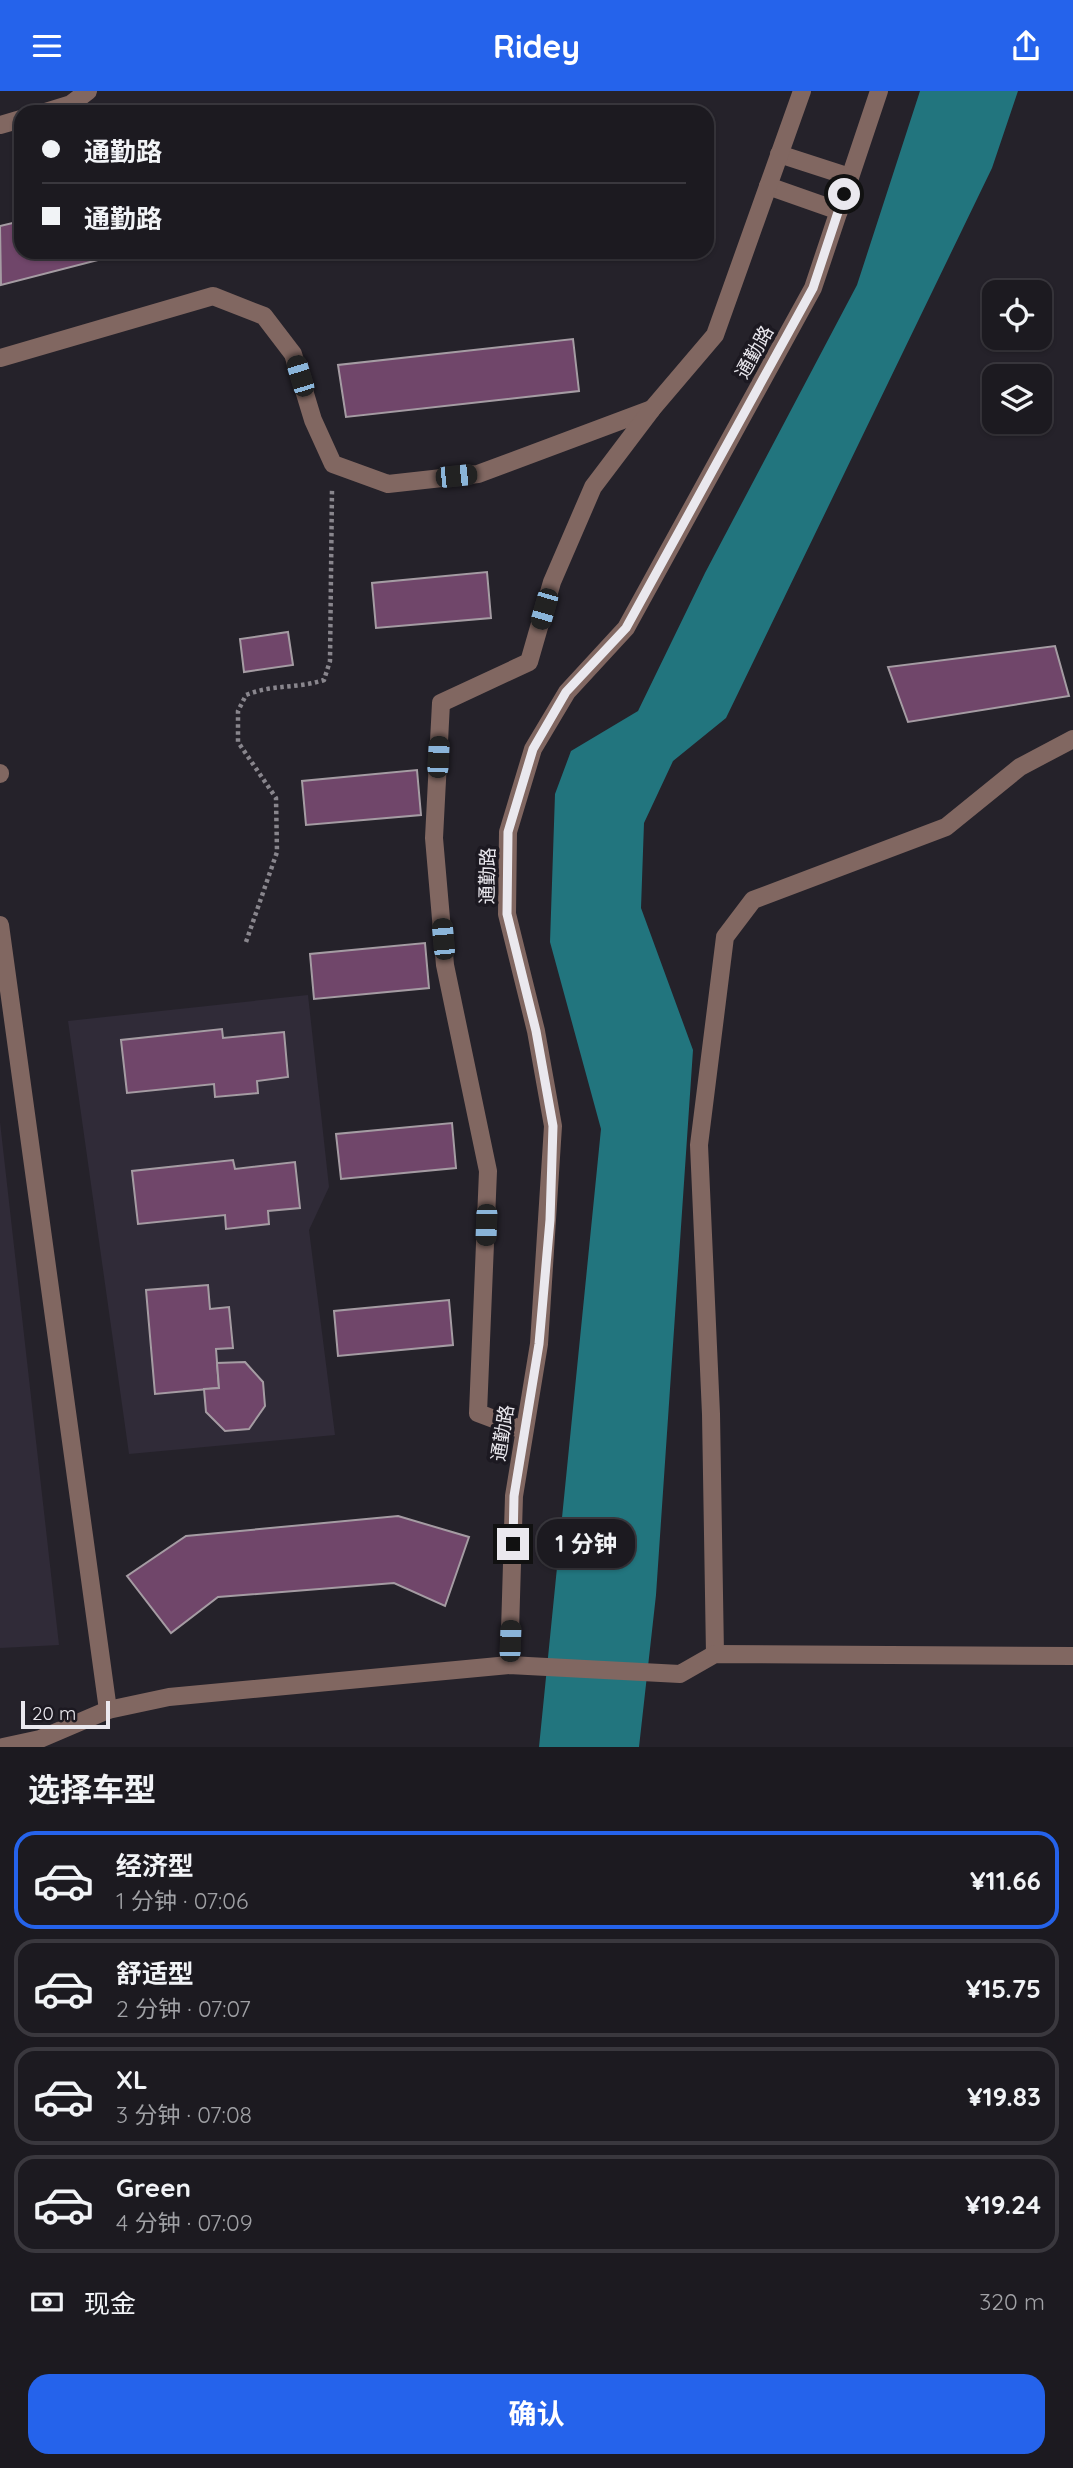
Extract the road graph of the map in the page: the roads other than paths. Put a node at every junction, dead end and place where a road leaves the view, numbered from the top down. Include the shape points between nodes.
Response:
1 (88, 91) edge
2 (802, 91) edge
3 (878, 91) edge
4 (68, 105) edge
5 (779, 154) junction
6 (850, 177) junction
7 (768, 186) junction
8 (839, 211) junction
9 (0, 358) edge
10 (652, 409) junction
11 (1073, 739) edge
12 (0, 925) edge
13 (523, 1430) junction
14 (715, 1654) junction
15 (1073, 1656) edge
16 (509, 1665) junction
17 (108, 1710) junction
18 (3, 1747) edge

1 - 4 street
2 - 5 street
3 - 6 street, 通勤路
5 - 6 street
5 - 7 street
6 - 8 street, 通勤路
7 - 8 street
7 - 10 street via 715,335
8 - 13 street, 通勤路 via 813,288 626,628 566,692 533,749 508,832 507,914 536,1031 553,1126 539,1344
9 - 10 street via 213,296 264,316 293,354 313,420 333,464 388,484 478,474
10 - 13 street via 593,487 552,582 529,662 441,703 434,838 445,965 488,1171 478,1413
11 - 14 street via 1020,767 946,827 753,900 725,937 699,1145 711,1414
12 - 17 street
13 - 16 street, 通勤路 via 514,1496
14 - 15 street
14 - 16 street via 680,1674
16 - 17 street via 169,1697
17 - 18 street via 40,1739

